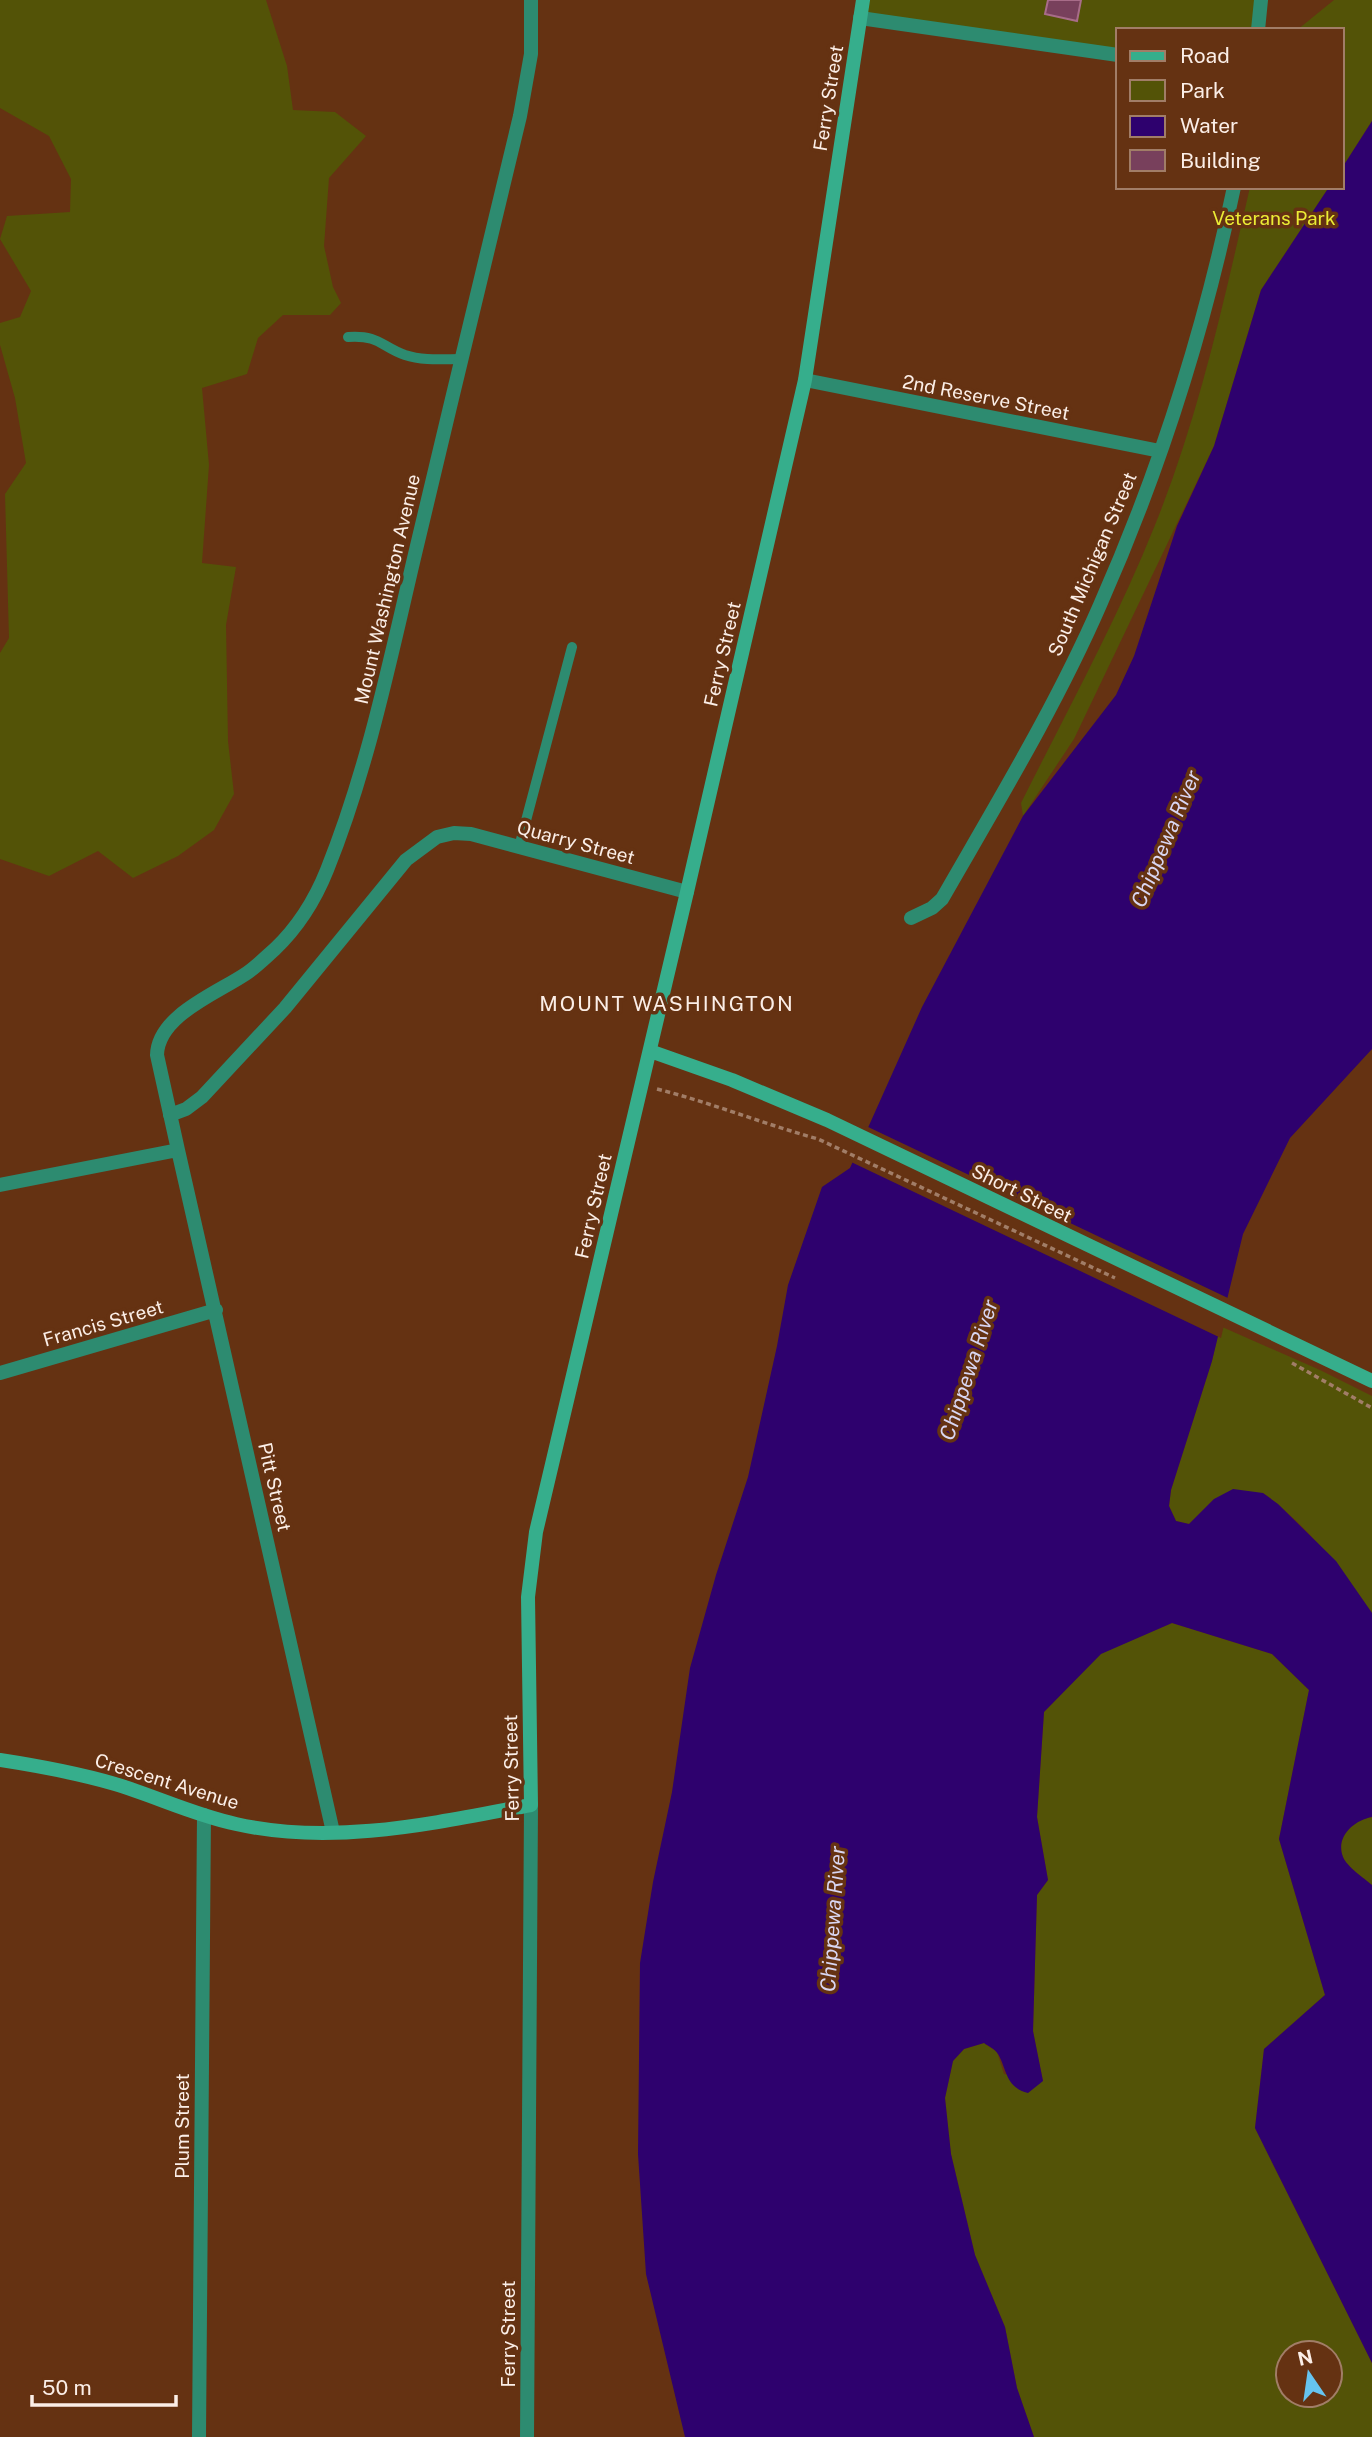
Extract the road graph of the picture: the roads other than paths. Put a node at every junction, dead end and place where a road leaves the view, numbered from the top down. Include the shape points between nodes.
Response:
1 (531, 0) edge
2 (863, 0) edge
3 (1261, 0) edge
4 (860, 18) junction
5 (1258, 28) edge
6 (1116, 55) edge
7 (1234, 189) edge
8 (348, 337) dead end
9 (461, 359) junction
10 (804, 380) junction
11 (1160, 451) junction
12 (572, 647) dead end
13 (519, 847) junction
14 (687, 892) junction
15 (911, 918) dead end
16 (650, 1051) junction
17 (170, 1115) junction
18 (178, 1150) junction
19 (0, 1185) edge
20 (216, 1310) junction
21 (0, 1373) edge
22 (1372, 1381) edge
23 (0, 1760) edge
24 (531, 1805) junction
25 (204, 1815) junction
26 (333, 1832) junction
27 (199, 2437) edge
28 (527, 2437) edge

1 - 9 street, Mount Washington Avenue via 527,83
2 - 4 main road, Ferry Street
3 - 5 street
4 - 6 street
4 - 10 main road, Ferry Street
7 - 11 street, South Michigan Street via 1199,328
8 - 9 lane via 365,336 404,355 427,360
9 - 17 street, Mount Washington Avenue via 350,810 313,902 276,948 249,972 184,1011 163,1032 157,1055
10 - 11 street, 2nd Reserve Street
10 - 14 main road, Ferry Street
11 - 15 street, South Michigan Street via 1100,606 1061,685 942,899
12 - 13 lane
13 - 14 street, Quarry Street
13 - 17 street, Quarry Street via 471,834 454,833 429,841 407,860 285,1008 194,1105
14 - 16 main road, Ferry Street
16 - 22 main road, Short Street via 827,1120
16 - 24 main road, Ferry Street via 532,1556 528,1597
17 - 18 street, Mount Washington Avenue
18 - 19 street
18 - 20 street, Pitt Street
20 - 21 street, Francis Street
20 - 26 street, Pitt Street
23 - 25 main road, Crescent Avenue via 85,1776
24 - 26 main road, Crescent Avenue via 390,1830
24 - 28 street, Ferry Street
25 - 26 main road, Crescent Avenue via 281,1831
25 - 27 street, Plum Street

